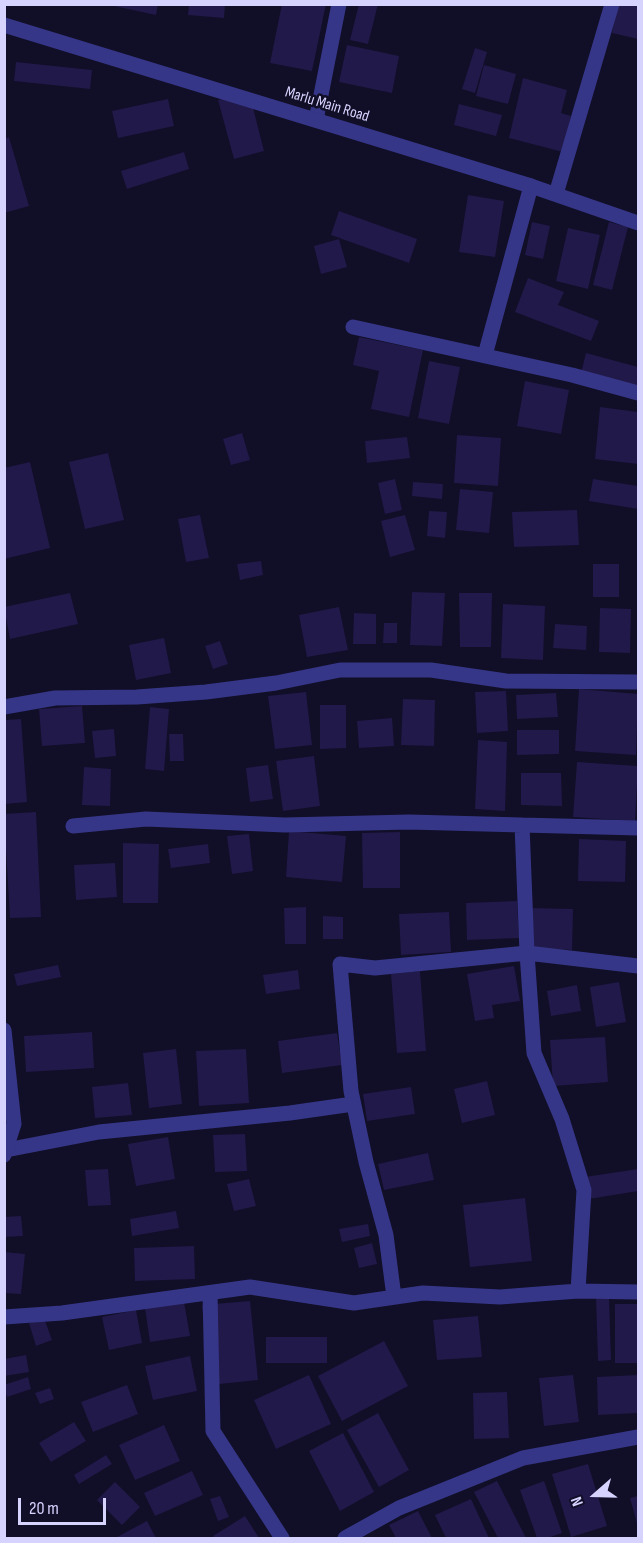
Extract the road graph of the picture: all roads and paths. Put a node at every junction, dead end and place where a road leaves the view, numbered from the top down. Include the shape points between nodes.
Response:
1 (339, 4) edge
2 (612, 4) edge
3 (4, 25) edge
4 (316, 120) junction
5 (531, 186) junction
6 (556, 194) junction
7 (639, 223) edge
8 (353, 327) dead end
9 (485, 355) junction
10 (639, 393) edge
11 (639, 682) edge
12 (4, 707) edge
13 (522, 825) junction
14 (73, 826) dead end
15 (639, 828) edge
16 (527, 953) junction
17 (639, 966) edge
18 (4, 1030) edge
19 (353, 1104) junction
20 (5, 1152) edge
21 (578, 1291) junction
22 (639, 1292) edge
23 (210, 1293) junction
24 (394, 1297) junction
25 (4, 1317) edge
26 (639, 1437) edge
27 (282, 1539) edge
28 (345, 1539) edge

1 - 4 street
2 - 6 street
3 - 4 street, Marlu Main Road
4 - 5 street, Marlu Main Road
5 - 6 street, Marlu Main Road
5 - 9 street
6 - 7 street, Marlu Main Road
8 - 9 street
9 - 10 street
11 - 12 street via 506,681 431,670 340,670 206,692 55,698
13 - 14 street via 285,825 146,819
13 - 15 street
13 - 16 street
16 - 17 street
16 - 19 street via 375,968 340,964
16 - 21 street via 534,1053 562,1119 584,1190
18 - 20 street via 14,1124
19 - 20 street via 99,1132
19 - 24 street via 386,1235
21 - 22 street
21 - 24 street via 500,1297 423,1293
23 - 24 street via 250,1287 354,1303
23 - 25 street
23 - 27 street via 213,1431
26 - 28 street via 523,1458 399,1508

